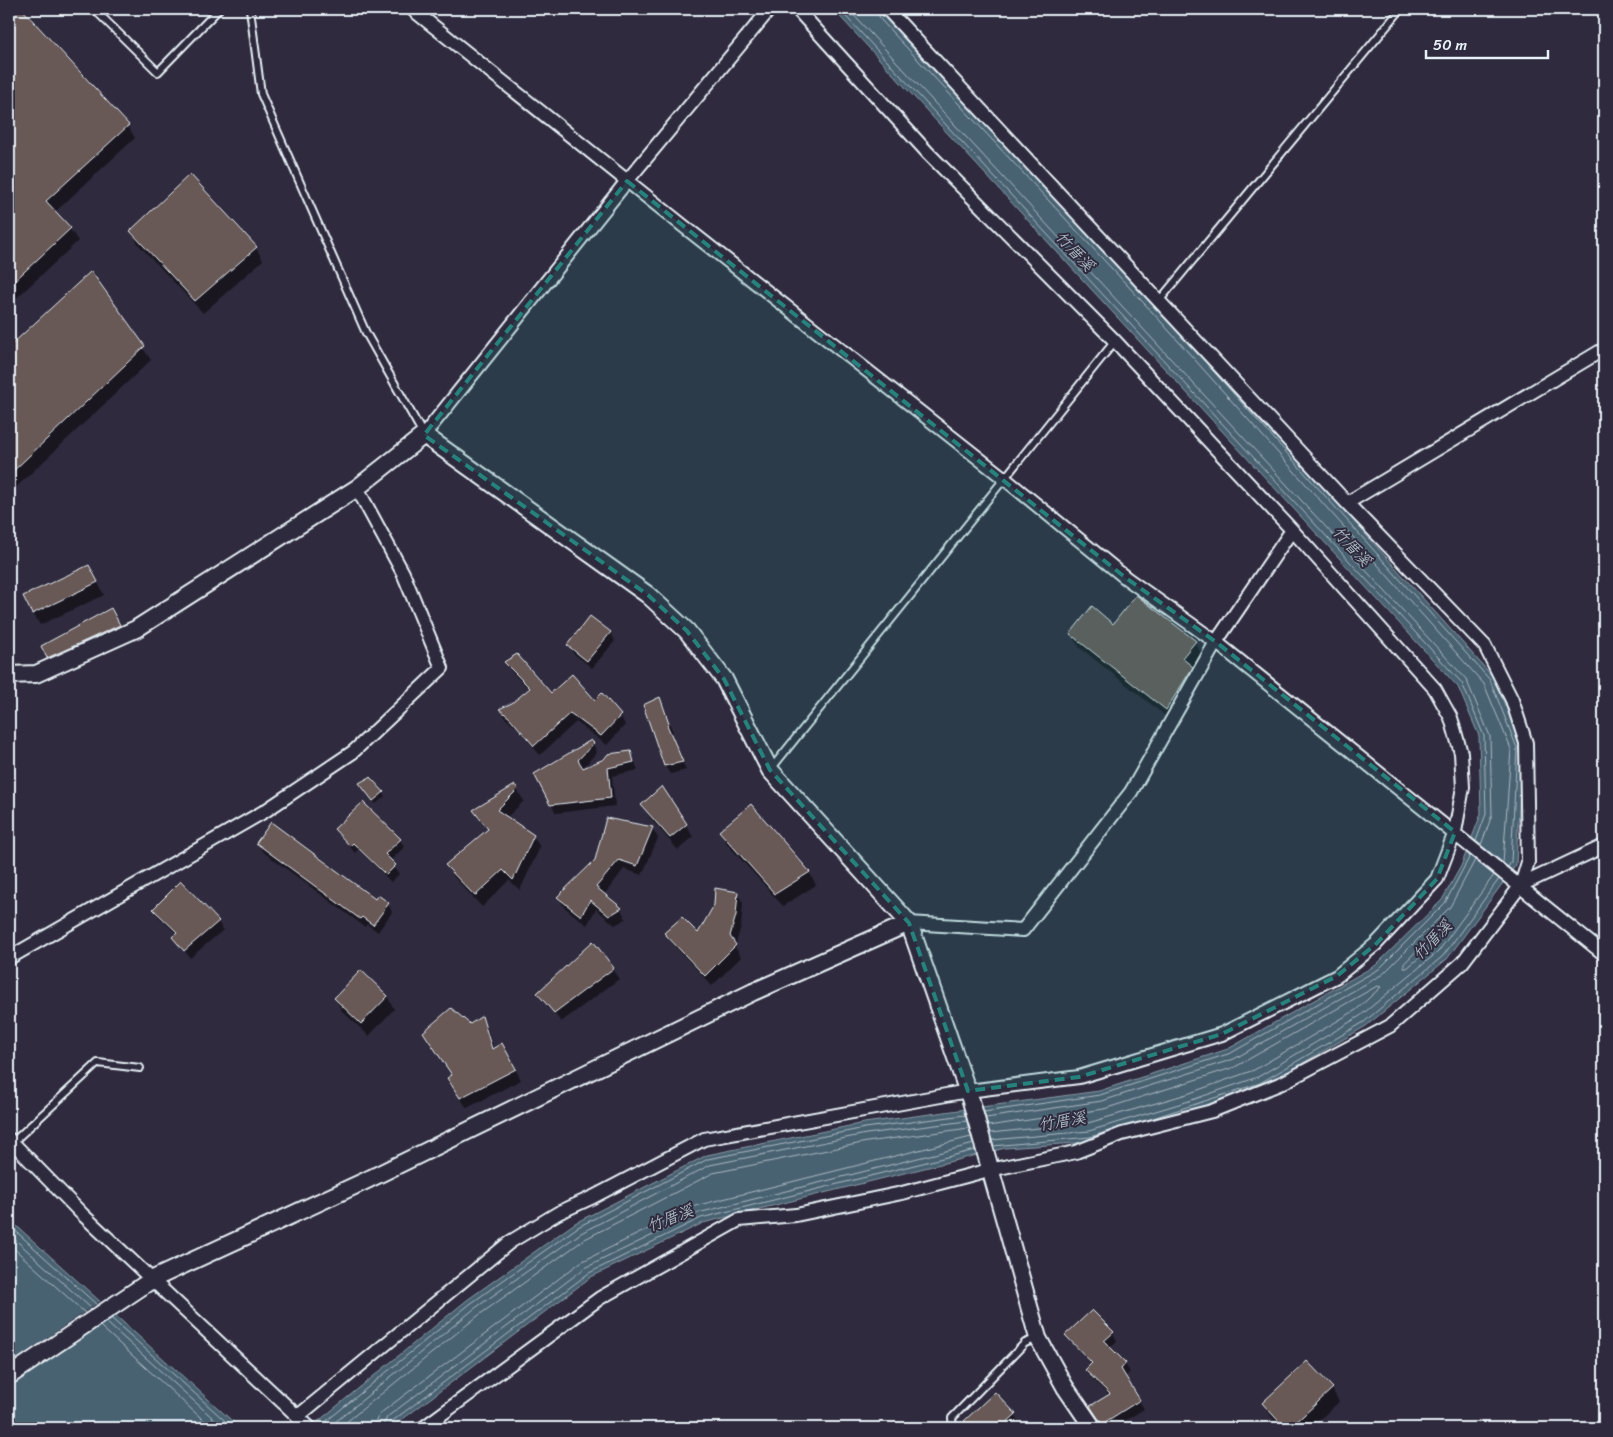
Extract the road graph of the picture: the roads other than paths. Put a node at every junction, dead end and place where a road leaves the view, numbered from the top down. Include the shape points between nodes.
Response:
1 (94, 9) edge
2 (219, 9) edge
3 (250, 9) edge
4 (412, 9) edge
5 (770, 9) edge
6 (797, 9) edge
7 (887, 9) edge
8 (1401, 9) edge
9 (627, 181) junction
10 (1159, 301) junction
11 (1115, 341) junction
12 (1604, 348) edge
13 (424, 435) junction
14 (1005, 479) junction
15 (357, 488) junction
16 (1347, 503) junction
17 (1292, 530) junction
18 (1216, 642) junction
19 (9, 675) edge
20 (770, 770) junction
21 (1454, 832) junction
22 (1604, 846) edge
23 (1520, 885) junction
24 (909, 923) junction
25 (1604, 954) edge
26 (9, 958) edge
27 (140, 1068) dead end
28 (969, 1096) junction
29 (11, 1141) edge
30 (989, 1170) junction
31 (153, 1279) junction
32 (1038, 1338) junction
33 (9, 1376) edge
34 (297, 1417) junction
35 (310, 1428) edge
36 (423, 1428) edge
37 (953, 1428) edge
38 (1093, 1428) edge

1 - 2 lane via 158,72
3 - 13 lane via 261,94 366,333
4 - 9 street
5 - 9 street
6 - 11 street via 928,153
7 - 10 street
8 - 10 lane
9 - 13 street
9 - 14 street
10 - 16 street
11 - 14 lane
11 - 17 street
12 - 16 street
13 - 15 street
13 - 20 street via 648,595 687,631 724,679
14 - 18 street via 1126,578
14 - 20 lane
15 - 19 street via 136,629 36,674
15 - 26 street via 403,573 442,668 353,752 265,811
16 - 23 street via 1485,646 1512,700 1526,743 1528,862
17 - 18 street
17 - 21 street via 1443,701 1457,735 1463,772 1462,802
18 - 21 street
18 - 24 street via 1131,792 1023,930
20 - 24 street
21 - 23 street
21 - 28 street via 1437,879 1376,944 1337,976 1222,1034 1079,1077
22 - 23 street
23 - 25 street
23 - 30 street via 1462,963 1390,1026 1282,1083 1212,1111 1122,1134 1076,1152
24 - 28 street
24 - 31 street via 753,992 356,1185
27 - 29 lane via 98,1063
28 - 30 street
28 - 34 street via 704,1139 558,1213 510,1242
29 - 31 street via 82,1214
30 - 32 street
30 - 36 street via 902,1193 796,1215 739,1220 600,1298
31 - 33 street
31 - 34 street
32 - 37 lane via 1025,1343 952,1418
32 - 38 street
34 - 35 street

